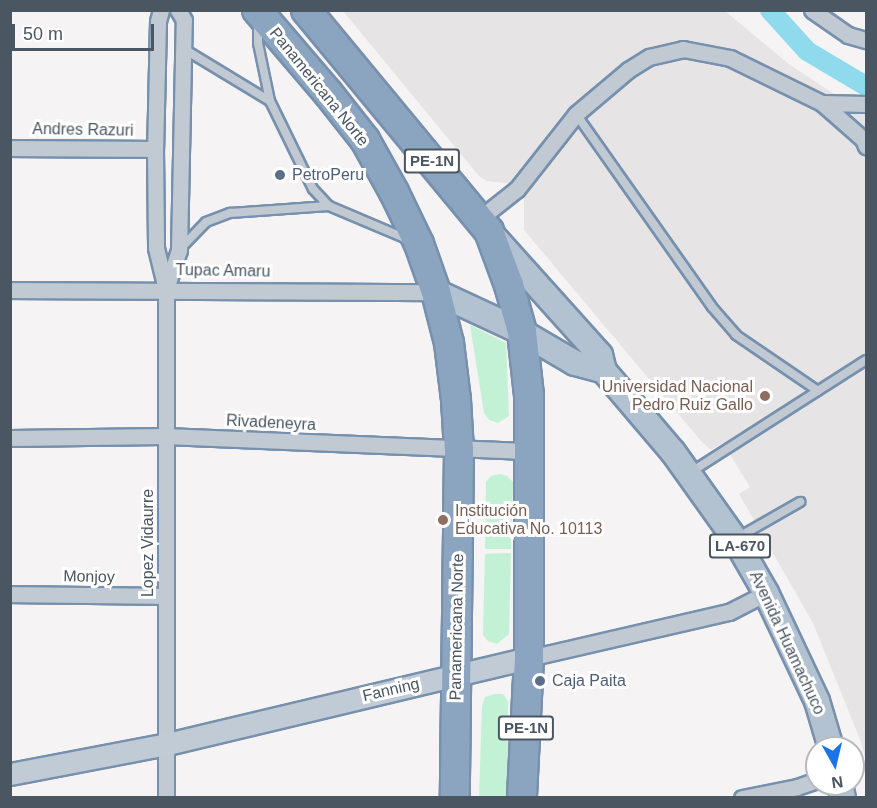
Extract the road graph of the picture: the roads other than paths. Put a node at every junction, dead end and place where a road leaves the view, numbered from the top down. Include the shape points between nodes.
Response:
1 (161, 10) edge
2 (178, 10) edge
3 (306, 10) edge
4 (812, 10) edge
5 (257, 11) edge
6 (867, 40) edge
7 (182, 48) junction
8 (270, 101) junction
9 (822, 103) junction
10 (867, 104) edge
11 (576, 114) junction
12 (867, 146) edge
13 (10, 147) edge
14 (155, 149) junction
15 (329, 206) junction
16 (484, 225) junction
17 (419, 244) junction
18 (179, 250) junction
19 (166, 289) junction
20 (10, 290) edge
21 (436, 292) junction
22 (522, 332) junction
23 (867, 360) edge
24 (604, 371) junction
25 (818, 391) junction
26 (165, 436) junction
27 (10, 438) edge
28 (459, 450) junction
29 (530, 451) junction
30 (689, 473) junction
31 (800, 502) dead end
32 (735, 539) junction
33 (766, 593) junction
34 (10, 594) edge
35 (166, 596) junction
36 (529, 658) junction
37 (457, 675) junction
38 (827, 736) edge
39 (167, 744) junction
40 (10, 774) edge
41 (805, 783) edge
42 (166, 798) edge
43 (454, 798) edge
44 (522, 798) edge
45 (742, 798) edge

1 - 14 street, Lopez Vidaurre
2 - 7 street, Lopez Vidaurre via 184,20
3 - 16 highway, PE-1N
4 - 6 street via 848,35
5 - 8 lane via 258,43
5 - 17 highway, Panamericana Norte / PE-1N via 364,140
7 - 8 lane
7 - 18 street, Lopez Vidaurre
8 - 15 lane via 313,189
9 - 10 street
9 - 11 street via 730,58 683,49 649,57
9 - 12 street
11 - 16 street
11 - 25 lane via 712,307 736,335
13 - 14 street, Andres Razuri
14 - 19 street, Lopez Vidaurre via 156,248
15 - 17 lane
15 - 18 lane via 230,213 206,222
16 - 22 highway, PE-1N via 509,285
16 - 24 main road, Avenida Huamachuco / LA-670 via 600,355
17 - 21 highway, Panamericana Norte / PE-1N
18 - 19 street, Lopez Vidaurre
19 - 20 street, Tupac Amaru
19 - 21 street, Tupac Amaru
19 - 26 street, Lopez Vidaurre
21 - 22 main road
21 - 28 highway, Panamericana Norte / PE-1N via 450,354
22 - 24 main road via 576,363
22 - 29 highway, PE-1N
23 - 25 lane
24 - 30 main road, Avenida Huamachuco / LA-670
25 - 30 lane
26 - 27 street, Rivadeneyra
26 - 28 street, Rivadeneyra
26 - 35 street, Lopez Vidaurre
28 - 29 street, Rivadeneyra
28 - 37 highway, Panamericana Norte / PE-1N
29 - 36 highway, PE-1N
30 - 32 main road, Avenida Huamachuco / LA-670
31 - 32 lane
32 - 33 main road, Avenida Huamachuco / LA-670
33 - 36 street, Fanning via 729,612
33 - 38 main road, Avenida Huamachuco / LA-670 via 817,701
34 - 35 street, Monjoy
35 - 39 street, Lopez Vidaurre
36 - 37 street, Fanning
36 - 44 highway, PE-1N
37 - 39 street, Fanning
37 - 43 highway, Panamericana Norte / PE-1N
39 - 40 street, Fanning
39 - 42 street, Lopez Vidaurre
41 - 45 street

